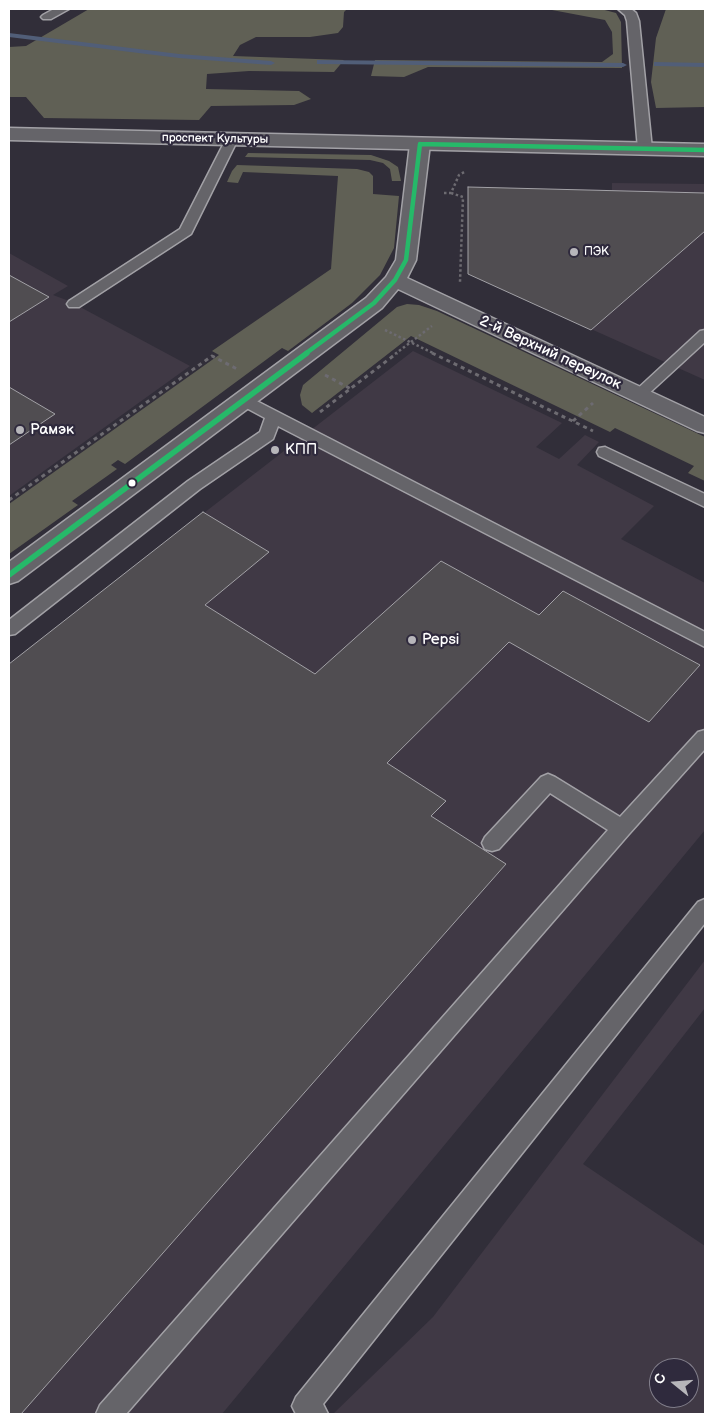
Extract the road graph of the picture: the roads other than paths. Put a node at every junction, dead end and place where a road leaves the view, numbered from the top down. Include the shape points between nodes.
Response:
1 (63, 9) edge
2 (624, 9) edge
3 (47, 17) dead end
4 (9, 134) edge
5 (232, 139) junction
6 (420, 144) junction
7 (645, 149) junction
8 (705, 150) edge
9 (395, 280) junction
10 (74, 304) dead end
11 (705, 334) edge
12 (640, 394) junction
13 (246, 400) junction
14 (274, 416) junction
15 (705, 426) edge
16 (605, 452) road end
17 (705, 501) edge
18 (9, 575) edge
19 (9, 629) edge
20 (705, 640) edge
21 (705, 737) edge
22 (622, 828) junction
23 (492, 843) dead end
24 (705, 908) edge
25 (305, 1411) edge
26 (109, 1414) edge

1 - 3 lane
2 - 7 lane via 633,21
4 - 5 street, проспект Культуры
5 - 6 street, проспект Культуры
5 - 10 lane via 186,232
6 - 7 street, проспект Культуры
6 - 9 street via 406,260
7 - 8 street, проспект Культуры
9 - 12 street, 2-й Верхний переулок
9 - 13 street via 358,316
11 - 12 lane
12 - 15 street, 2-й Верхний переулок
13 - 14 lane
13 - 18 street
14 - 19 lane via 267,435 194,486
14 - 20 lane
16 - 17 lane
21 - 22 lane
22 - 23 lane via 548,782
22 - 26 lane
24 - 25 lane

